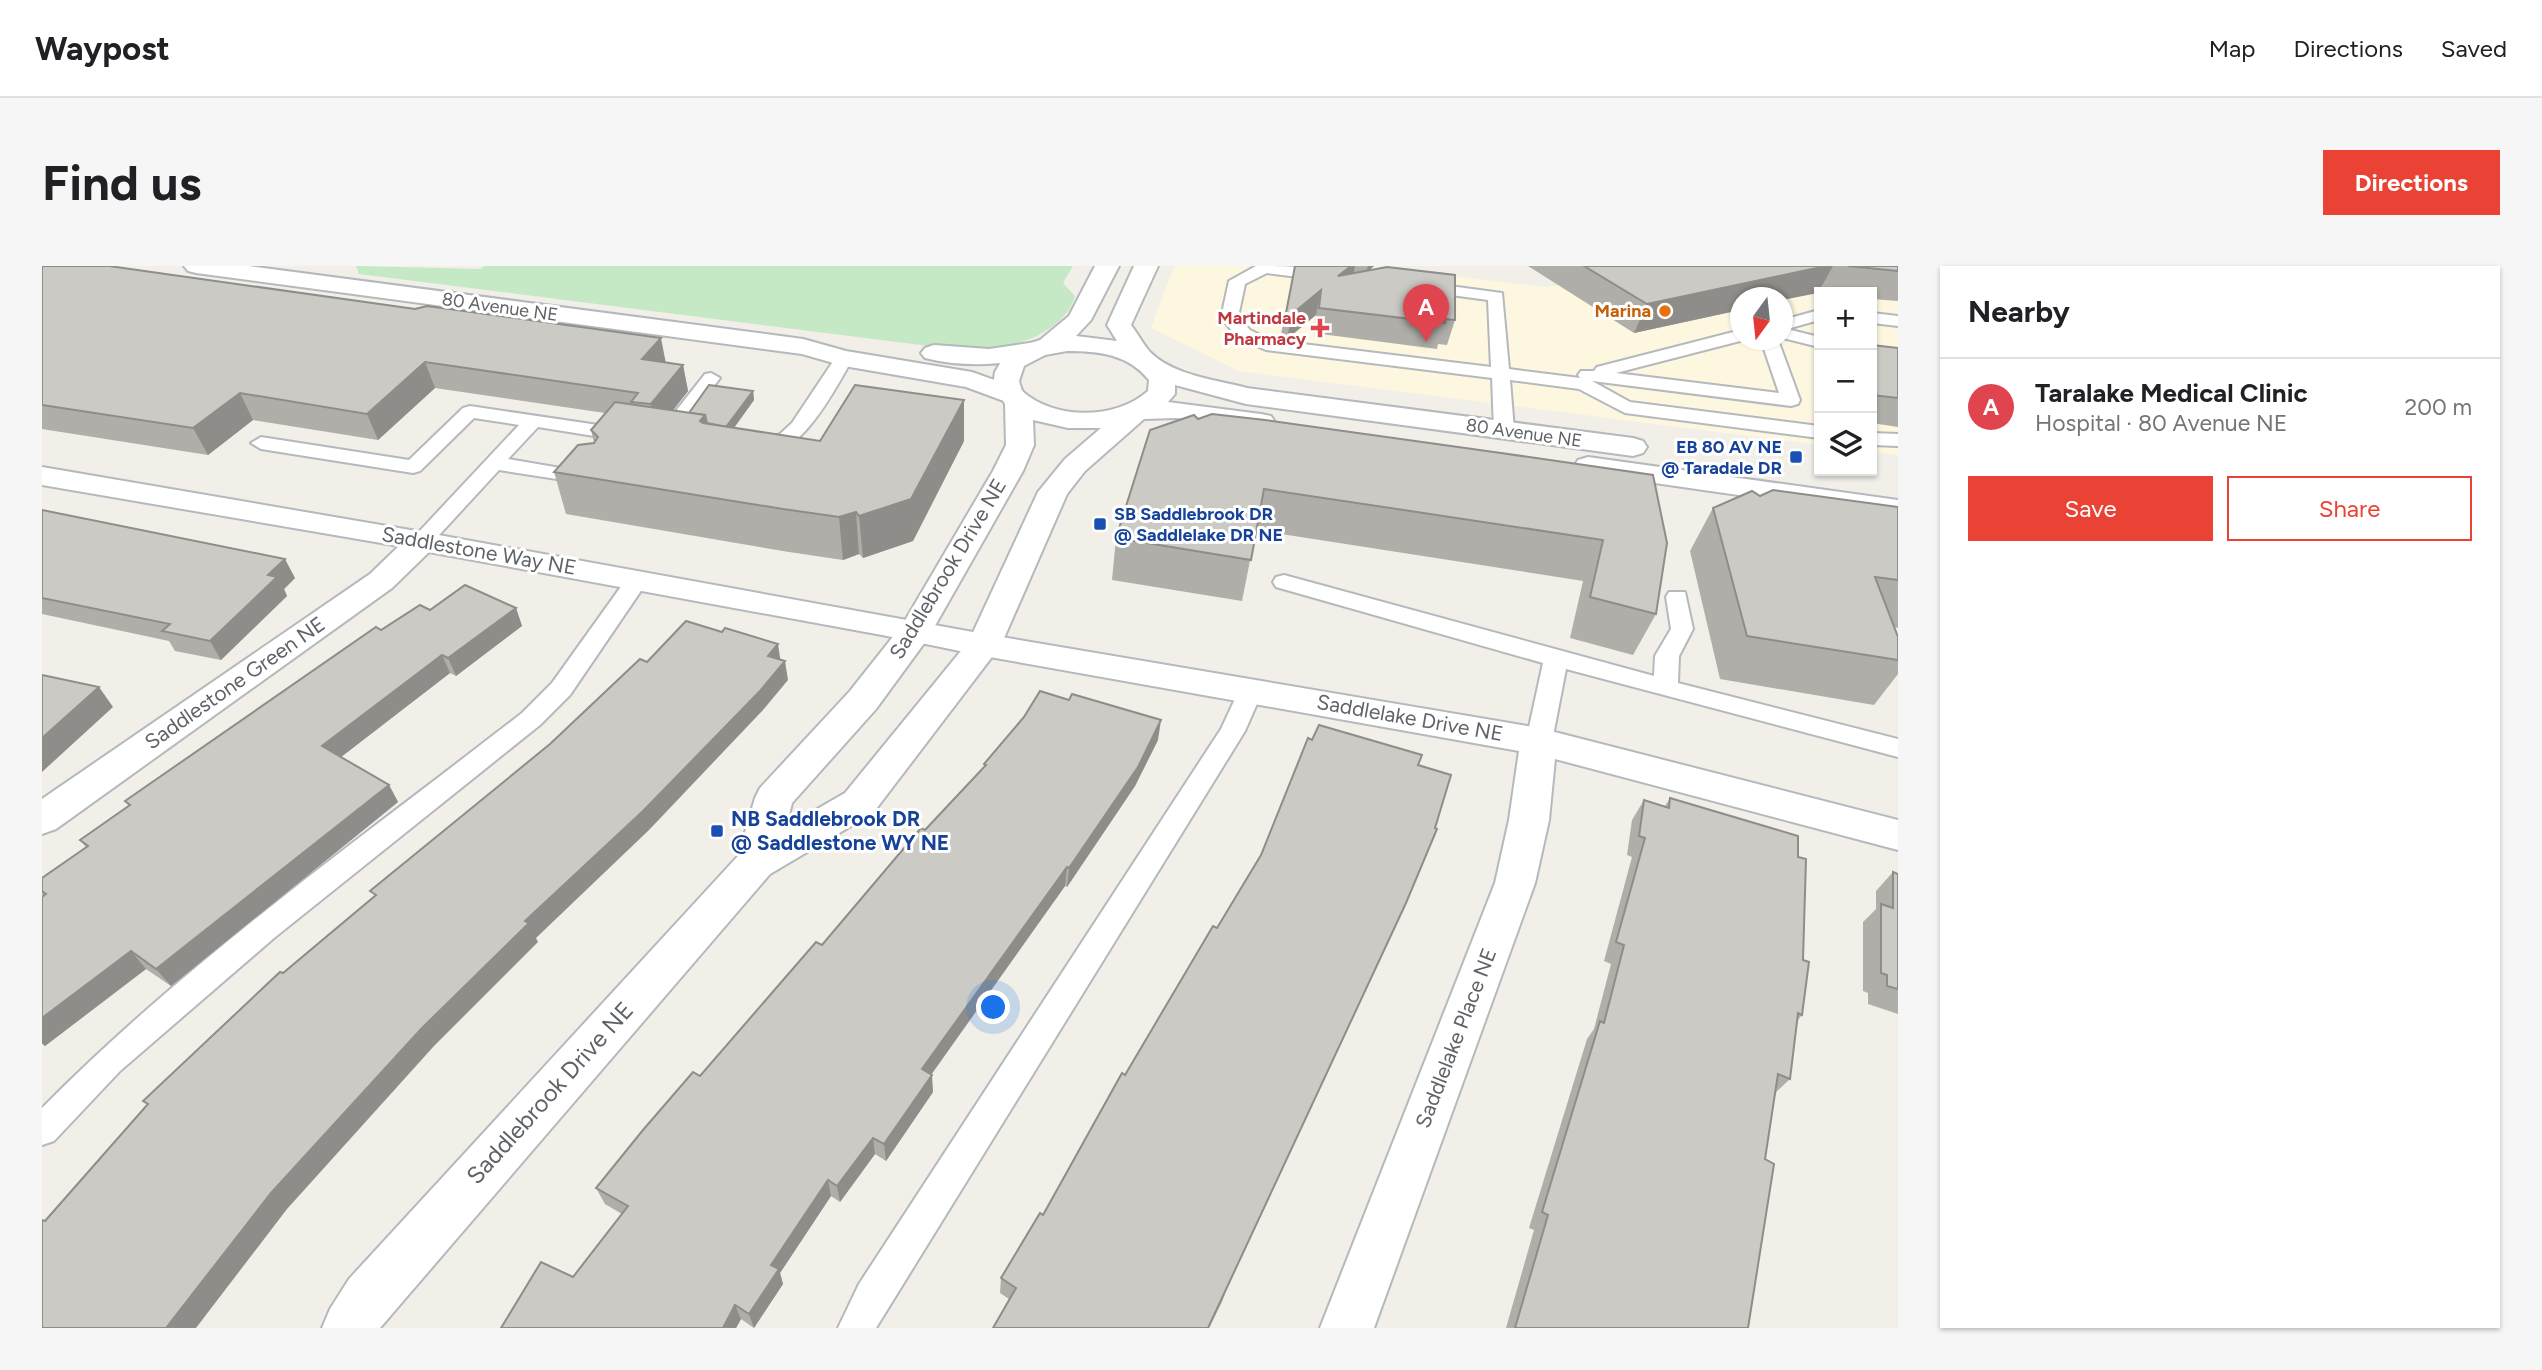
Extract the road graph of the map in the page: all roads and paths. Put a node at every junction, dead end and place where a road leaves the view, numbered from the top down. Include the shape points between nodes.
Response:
1 (197, 266) edge
2 (1107, 266) edge
3 (1146, 266) edge
4 (308, 273) edge
5 (1347, 278) edge
6 (1401, 284) edge
7 (1814, 316) edge
8 (1877, 319) edge
9 (1898, 321) edge
10 (1793, 322) edge
11 (1793, 336) edge
12 (1730, 338) edge
13 (1814, 341) edge
14 (803, 347) junction
15 (1043, 348) junction
16 (1774, 350) edge
17 (845, 358) junction
18 (1148, 362) junction
19 (1502, 374) junction
20 (711, 378) dead end
21 (1586, 380) junction
22 (1015, 399) junction
23 (1137, 413) junction
24 (533, 421) junction
25 (1504, 430) junction
26 (1814, 431) edge
27 (1877, 439) edge
28 (663, 440) junction
29 (1898, 440) edge
30 (261, 443) dead end
31 (688, 444) edge
32 (740, 452) edge
33 (495, 463) junction
34 (42, 476) edge
35 (596, 479) edge
36 (1898, 483) edge
37 (1898, 509) edge
38 (422, 541) junction
39 (638, 579) junction
40 (1284, 582) dead end
41 (1677, 597) dead end
42 (916, 630) junction
43 (984, 645) junction
44 (1556, 659) junction
45 (1666, 687) junction
46 (1251, 690) junction
47 (1539, 741) junction
48 (1898, 748) edge
49 (42, 819) edge
50 (1898, 835) edge
51 (756, 863) junction
52 (42, 1130) edge
53 (349, 1328) edge
54 (856, 1328) edge
55 (1347, 1328) edge

1 - 4 street, 80 Avenue NE
2 - 15 street via 1079,320
3 - 18 street via 1119,325
4 - 14 street, 80 Avenue NE
5 - 19 lane via 1265,268 1237,281 1230,318 1244,334 1266,345
6 - 19 lane via 1496,296
7 - 10 lane
8 - 9 lane
11 - 13 lane
12 - 21 lane
14 - 15 street, 80 Avenue NE via 873,346 989,357
14 - 17 street, 80 Avenue NE
15 - 18 street, 80 Avenue NE via 1086,343 1121,349
15 - 22 street, Saddlebrook Drive NE via 1012,364 1005,377
16 - 21 lane via 1791,400
17 - 22 street, 80 Avenue NE via 972,380
17 - 32 lane via 791,437 772,449
18 - 23 street, Saddlebrook Drive NE via 1162,380 1162,389 1151,405
18 - 25 street, 80 Avenue NE via 1182,379 1246,396
19 - 21 lane
19 - 25 lane
20 - 28 lane
21 - 26 lane via 1625,407
22 - 23 street, 80 Avenue NE via 1057,419 1086,422
22 - 42 street, Saddlebrook Drive NE via 1020,445
23 - 37 street, 80 Avenue NE via 1176,410
23 - 43 street, Saddlebrook Drive NE via 1074,465 1053,492
24 - 28 lane
24 - 30 lane via 470,412 413,467
24 - 33 lane
25 - 36 street, 80 Avenue NE
27 - 29 lane
28 - 31 lane
33 - 35 lane
33 - 38 lane
34 - 38 street, Saddlestone Way NE
38 - 39 street, Saddlestone Way NE
38 - 49 street, Saddlestone Green NE via 381,581
39 - 42 street, Saddlestone Way NE
39 - 52 lane via 561,689 531,719 264,930 109,1061
40 - 44 lane
41 - 45 lane via 1682,629 1667,656
42 - 43 street, Saddlelake Drive NE
42 - 51 street, Saddlebrook Drive NE via 863,700 774,798
43 - 46 street, Saddlelake Drive NE
43 - 51 street, Saddlebrook Drive NE via 859,803
44 - 45 lane
44 - 47 lane
45 - 48 lane
46 - 47 street, Saddlelake Drive NE
46 - 54 lane via 1233,731
47 - 50 street, Saddlelake Drive NE
47 - 55 street, Saddlelake Place NE via 1516,883
51 - 53 street, Saddlebrook Drive NE via 368,1298

